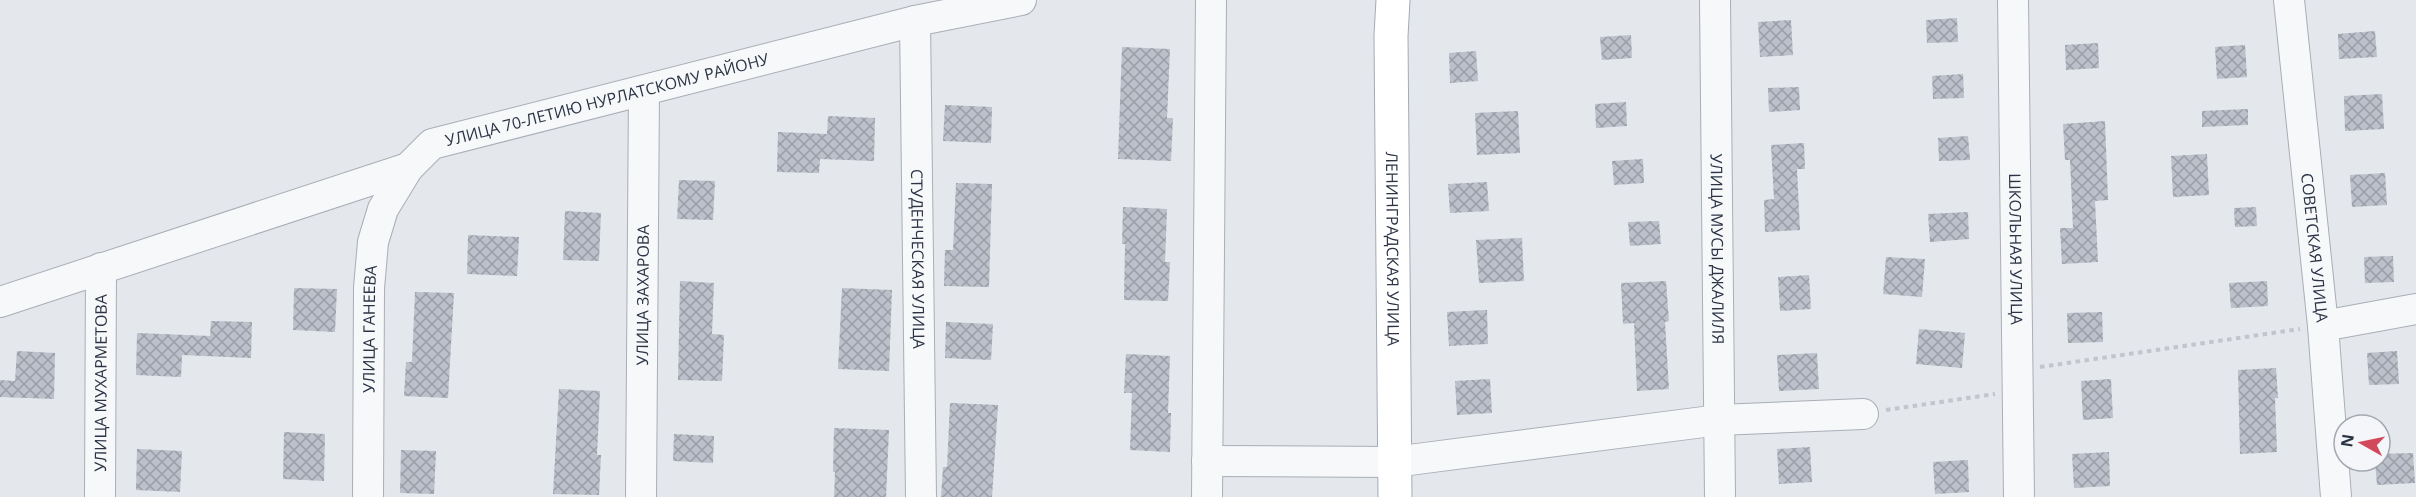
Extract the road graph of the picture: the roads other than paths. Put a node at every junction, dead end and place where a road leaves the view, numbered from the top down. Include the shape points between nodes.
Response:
1 (1021, 0) edge
2 (1211, 0) edge
3 (1393, 0) edge
4 (1715, 0) edge
5 (2013, 0) edge
6 (2289, 0) edge
7 (915, 21) junction
8 (644, 91) junction
9 (408, 168) junction
10 (101, 268) junction
11 (0, 302) edge
12 (2416, 309) edge
13 (2323, 326) junction
14 (1863, 414) road end
15 (1719, 420) junction
16 (1207, 461) junction
17 (1395, 462) junction
18 (100, 497) edge
19 (368, 497) edge
20 (641, 497) edge
21 (921, 497) edge
22 (1207, 497) edge
23 (1395, 497) edge
24 (1720, 497) edge
25 (2019, 497) edge
26 (2336, 497) edge

1 - 7 street, УЛИЦА 70-ЛЕТИЮ НУРЛАТСКОМУ РАЙОНУ
2 - 16 street
3 - 17 main road, ЛЕНИНГРАДСКАЯ УЛИЦА
4 - 15 street, УЛИЦА МУСЫ ДЖАЛИЛЯ
5 - 25 street, ШКОЛЬНАЯ УЛИЦА
6 - 13 street, СОВЕТСКАЯ УЛИЦА
7 - 8 street, УЛИЦА 70-ЛЕТИЮ НУРЛАТСКОМУ РАЙОНУ
7 - 21 street, СТУДЕНЧЕСКАЯ УЛИЦА
8 - 9 street, УЛИЦА 70-ЛЕТИЮ НУРЛАТСКОМУ РАЙОНУ via 432,144
8 - 20 street, УЛИЦА ЗАХАРОВА
9 - 10 street, УЛИЦА 70-ЛЕТИЮ НУРЛАТСКОМУ РАЙОНУ
9 - 19 street, УЛИЦА ГАНЕЕВА via 383,209 373,242 369,288
10 - 11 street, УЛИЦА 70-ЛЕТИЮ НУРЛАТСКОМУ РАЙОНУ
10 - 18 street, УЛИЦА МУХАРМЕТОВА
12 - 13 street
13 - 26 street, СОВЕТСКАЯ УЛИЦА
14 - 15 street
15 - 17 street
15 - 24 street, УЛИЦА МУСЫ ДЖАЛИЛЯ
16 - 17 street
16 - 22 street
17 - 23 main road, ЛЕНИНГРАДСКАЯ УЛИЦА

